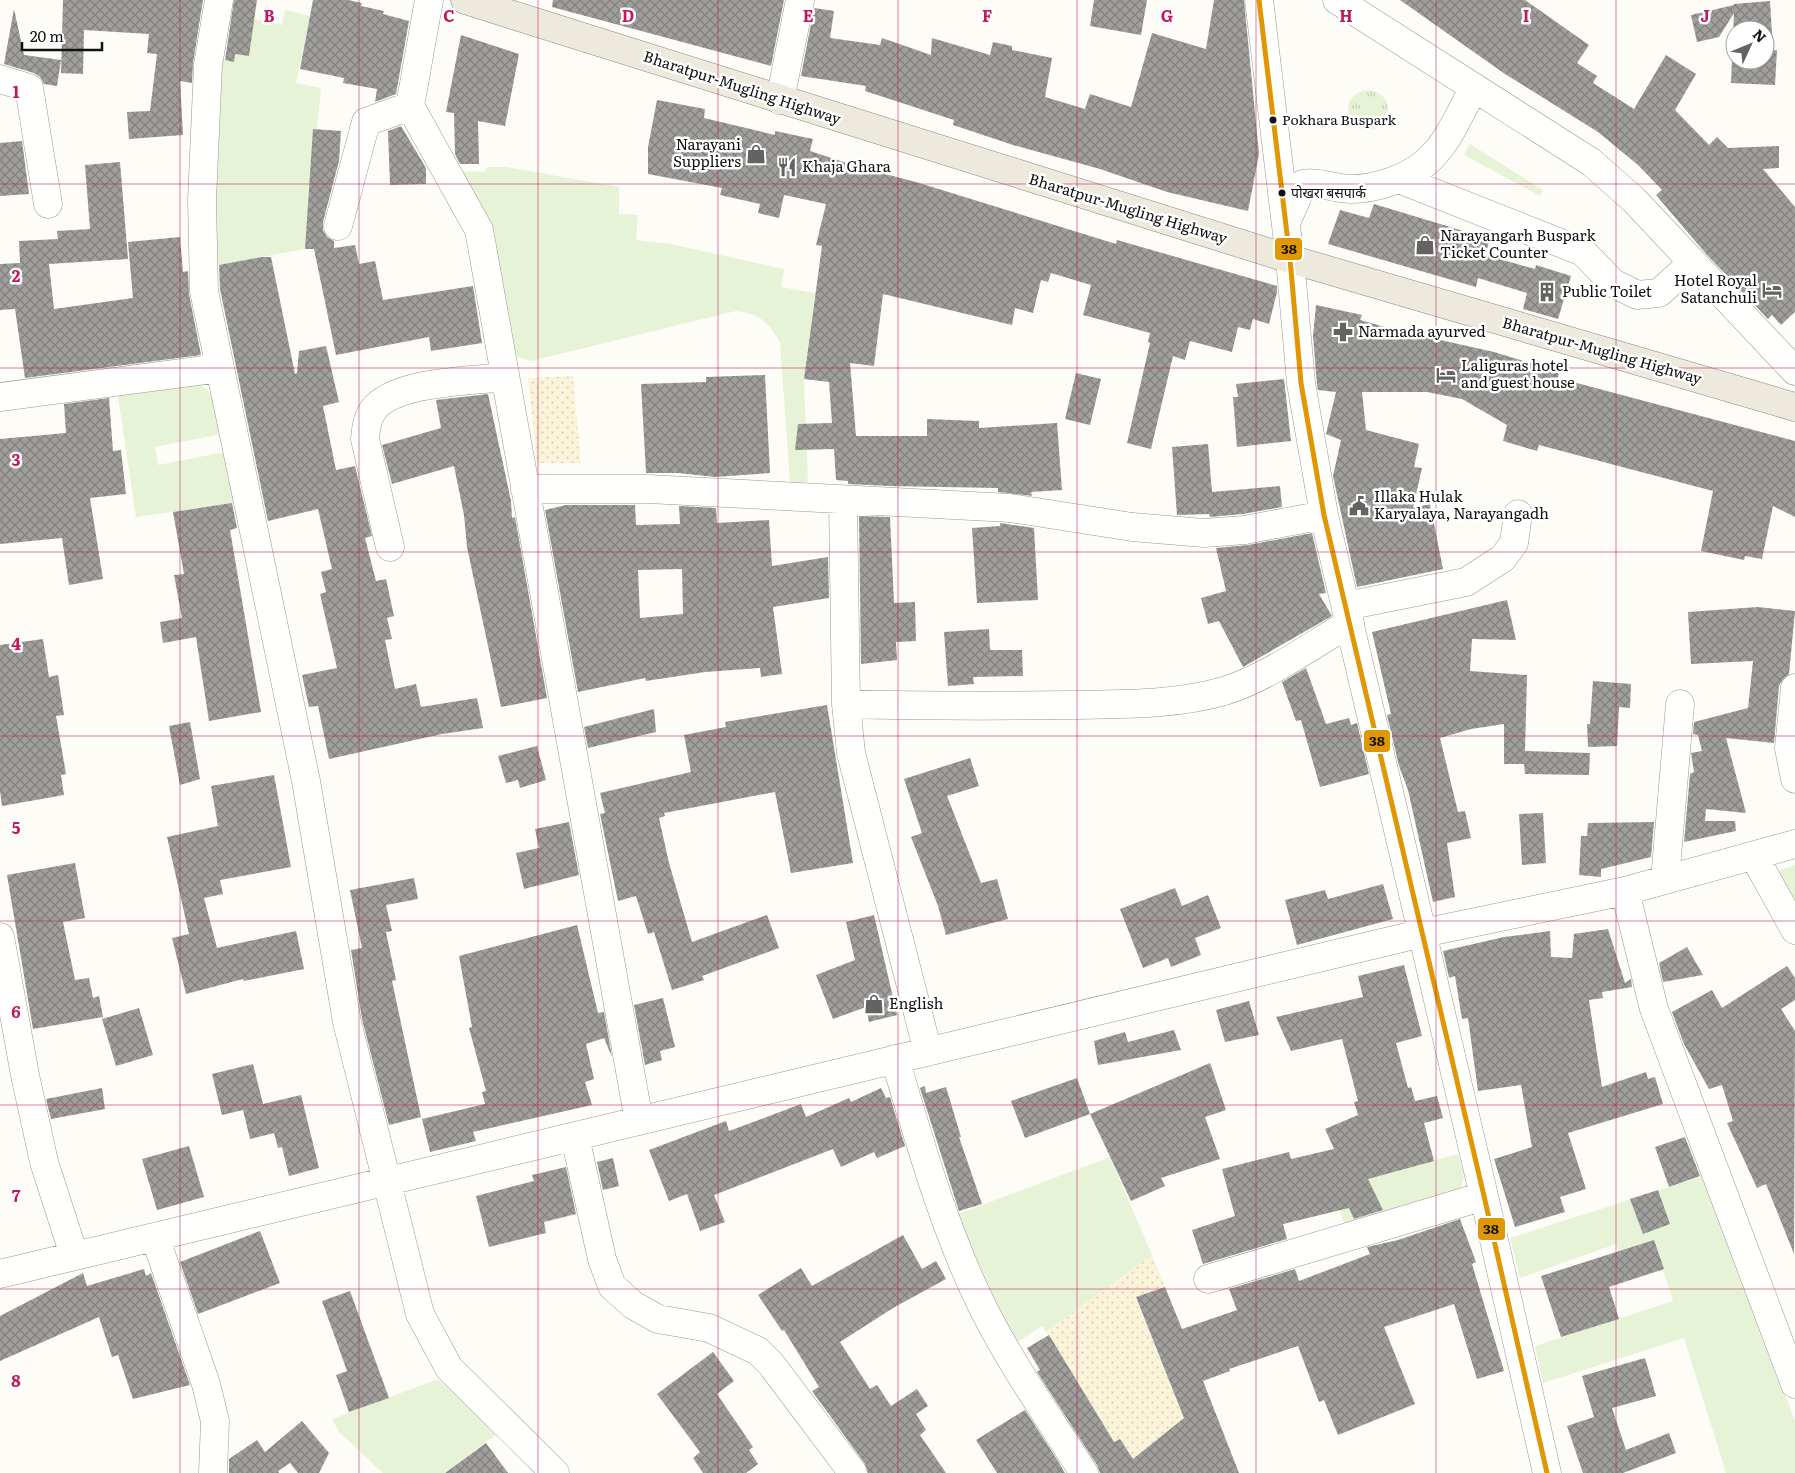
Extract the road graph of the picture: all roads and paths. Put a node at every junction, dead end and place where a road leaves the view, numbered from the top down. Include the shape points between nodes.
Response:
1 (219, 0) edge
2 (429, 0) edge
3 (465, 0) edge
4 (800, 0) edge
5 (1259, 0) edge
6 (1337, 0) edge
7 (0, 79) edge
8 (1474, 87) junction
9 (780, 100) junction
10 (410, 106) junction
11 (1399, 179) junction
12 (48, 204) dead end
13 (1286, 225) junction
14 (338, 226) dead end
15 (1290, 259) junction
16 (1692, 263) junction
17 (220, 368) junction
18 (1795, 371) edge
19 (505, 377) junction
20 (0, 397) edge
21 (1795, 407) edge
22 (525, 489) junction
23 (844, 500) junction
24 (1518, 514) dead end
25 (1324, 516) junction
26 (390, 547) dead end
27 (1348, 614) junction
28 (1795, 688) edge
29 (846, 704) junction
30 (1680, 704) dead end
31 (1795, 779) edge
32 (1795, 844) edge
33 (1754, 856) junction
34 (1665, 880) junction
35 (1624, 891) junction
36 (1795, 930) edge
37 (1423, 933) junction
38 (0, 937) edge
39 (928, 1052) junction
40 (895, 1059) junction
41 (639, 1121) junction
42 (574, 1137) junction
43 (386, 1182) junction
44 (1484, 1196) junction
45 (155, 1237) junction
46 (74, 1255) junction
47 (0, 1274) edge
48 (1208, 1279) dead end
49 (1795, 1384) edge
50 (213, 1473) edge
51 (554, 1473) edge
52 (853, 1473) edge
53 (1084, 1473) edge
54 (1546, 1473) edge

1 - 17 street via 208,65 202,209 204,291
2 - 10 street
3 - 9 main road, Bharatpur-Mugling Highway
4 - 9 street
5 - 13 street
6 - 8 street
7 - 12 street via 29,88
8 - 11 street via 1440,149 1421,169
8 - 16 street via 1591,162 1634,200
9 - 15 main road, Bharatpur-Mugling Highway
10 - 14 street via 366,122
10 - 19 street via 478,230
11 - 13 street via 1352,189 1315,182 1303,184
11 - 16 street via 1583,252 1613,283 1637,294 1659,293
13 - 15 street
15 - 21 main road, Bharatpur-Mugling Highway
15 - 25 street via 1301,383
16 - 18 street
17 - 20 street
17 - 43 street via 306,781 347,1022
19 - 22 street
19 - 26 street via 415,388 374,408 366,423 365,439
22 - 23 street via 648,489
22 - 41 street
23 - 25 street via 1010,508 1132,527 1204,533 1245,530
23 - 29 street
24 - 27 street via 1514,543 1503,558 1466,582
25 - 27 street
27 - 29 street via 1248,682 1198,696 1115,704 975,707
27 - 37 street
28 - 31 street via 1789,748
29 - 39 street via 851,753
30 - 34 street
32 - 33 street
33 - 34 street
33 - 36 street
34 - 35 street
35 - 37 street
35 - 49 street via 1654,1008
37 - 39 street
37 - 44 street
38 - 46 street via 24,1075 44,1162
39 - 40 street
40 - 41 street
40 - 53 street via 930,1175 976,1292 1033,1393
41 - 42 street
42 - 43 street
42 - 52 street via 602,1259 612,1286 633,1305 658,1319 709,1328 758,1351
43 - 45 street
43 - 51 street via 420,1314 439,1351 449,1368
44 - 48 street
44 - 54 street
45 - 46 street
45 - 50 street via 206,1384 215,1422
46 - 47 street

